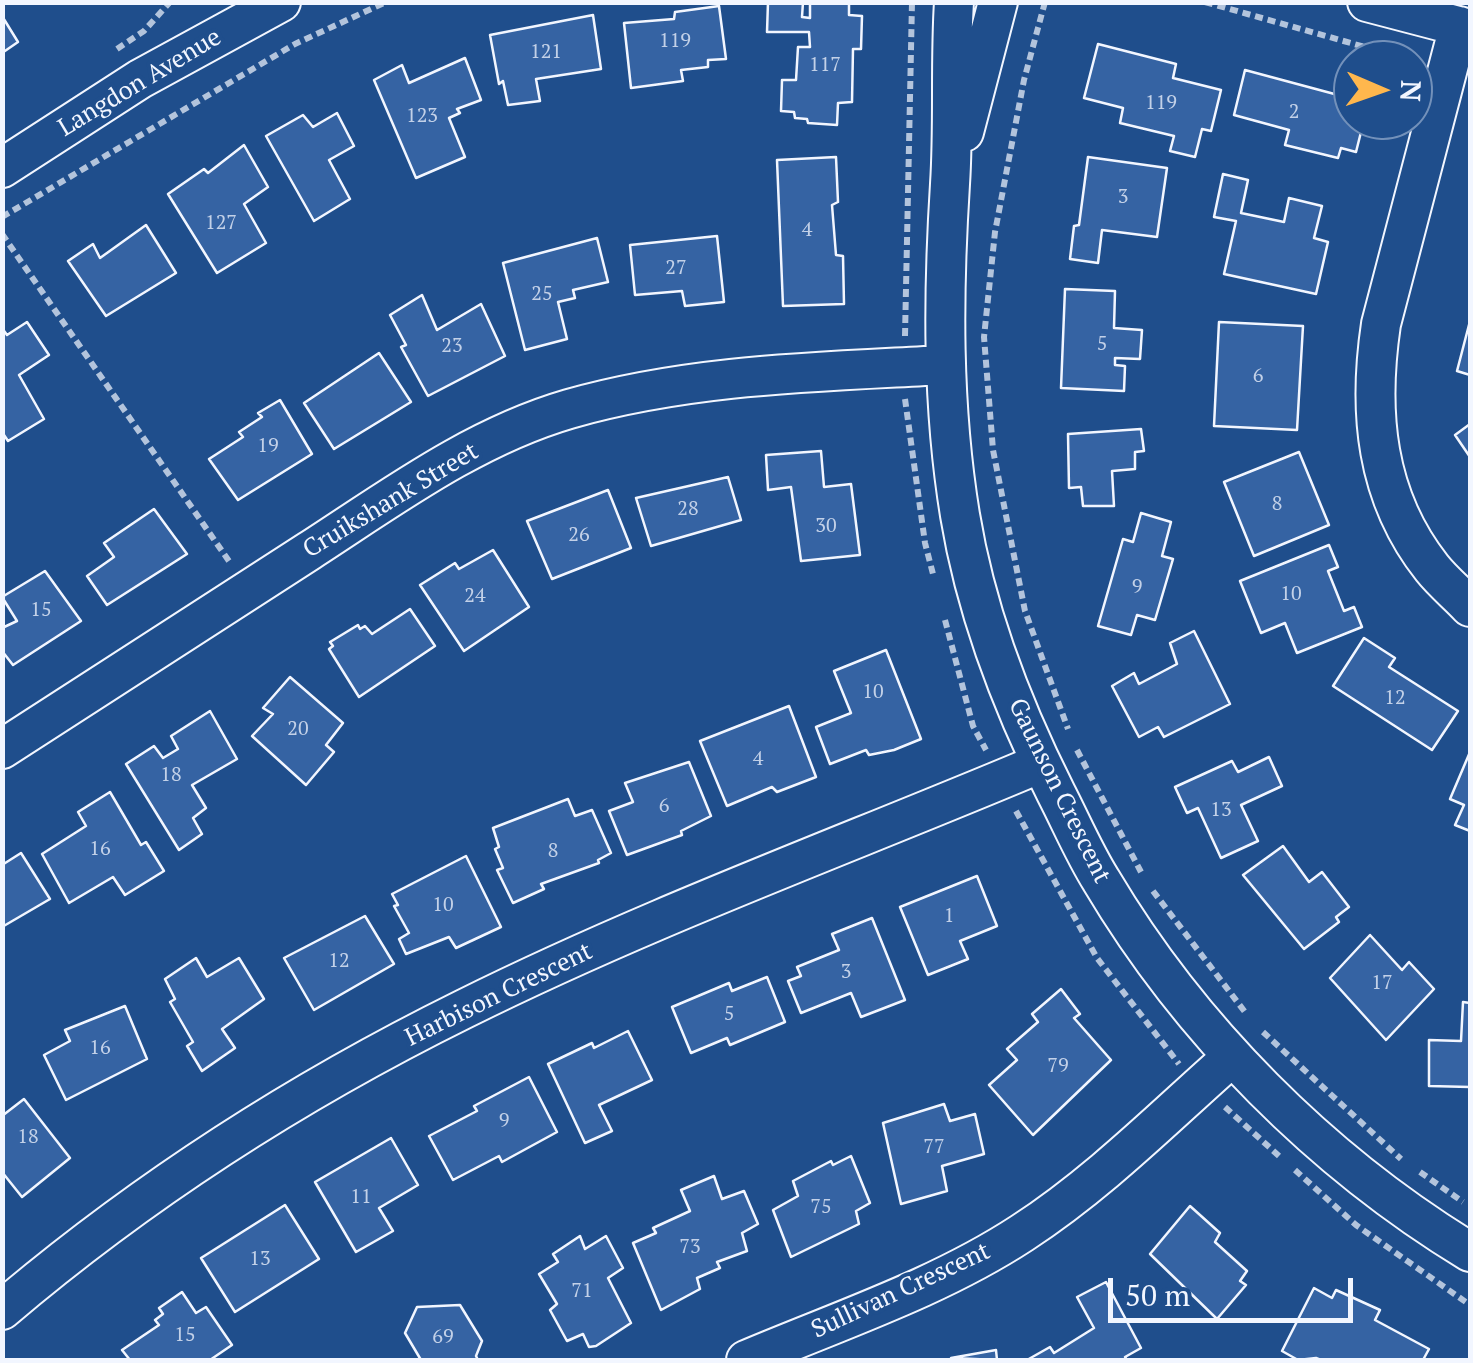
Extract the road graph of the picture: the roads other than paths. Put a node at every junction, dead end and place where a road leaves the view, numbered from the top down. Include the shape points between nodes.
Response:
1 (281, 2) edge
2 (954, 2) edge
3 (998, 2) edge
4 (1368, 2) edge
5 (238, 12) edge
6 (1464, 28) edge
7 (2, 168) edge
8 (950, 182) junction
9 (945, 365) junction
10 (1470, 607) edge
11 (2, 749) edge
12 (1042, 763) junction
13 (1232, 1057) junction
14 (1470, 1252) edge
15 (2, 1310) edge
16 (746, 1360) edge

1 - 5 street, Langdon Avenue
2 - 8 street, Gaunson Crescent
3 - 8 street, Gaunson Crescent
4 - 6 street
5 - 7 street, Langdon Avenue
6 - 10 street via 1374,372 1376,434 1390,496 1432,569
8 - 9 street, Gaunson Crescent
9 - 11 street, Cruikshank Street via 654,387 523,426 443,464
9 - 12 street, Gaunson Crescent via 960,518 984,618
12 - 13 street, Gaunson Crescent via 1100,879
12 - 15 street, Harbison Crescent via 465,1008 243,1133
13 - 14 street, Gaunson Crescent via 1350,1168
13 - 16 street, Sullivan Crescent via 1088,1185 1021,1234 946,1275

